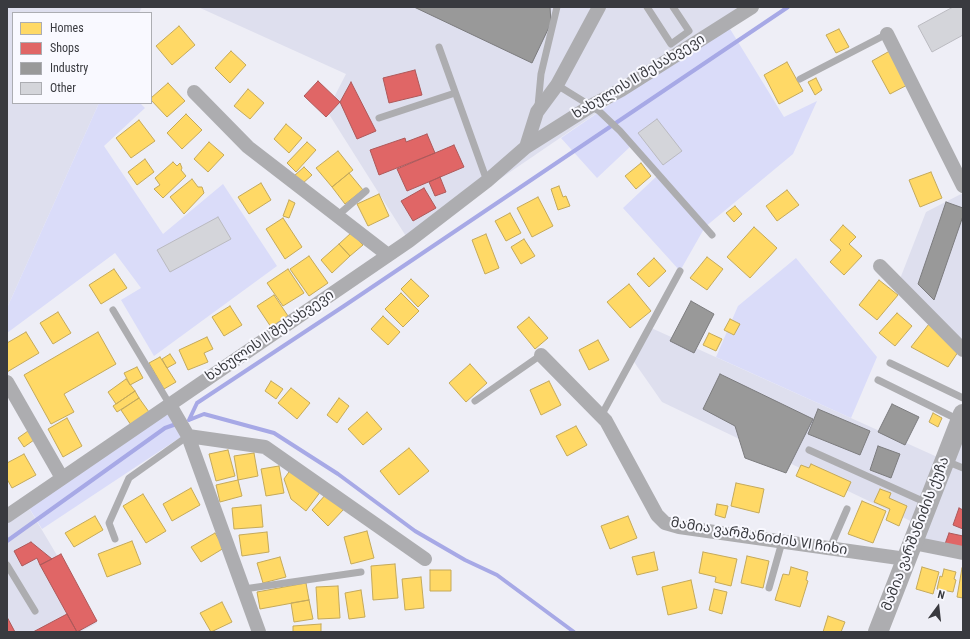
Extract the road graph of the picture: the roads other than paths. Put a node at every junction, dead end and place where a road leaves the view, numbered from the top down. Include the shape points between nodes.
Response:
1 (557, 7) edge
2 (599, 7) edge
3 (647, 7) edge
4 (673, 7) edge
5 (752, 7) edge
6 (887, 34) joint
7 (439, 46) dead end
8 (800, 79) dead end
9 (557, 85) junction
10 (194, 92) dead end
11 (455, 93) junction
12 (591, 106) junction
13 (537, 112) junction
14 (379, 118) dead end
15 (526, 147) junction
16 (487, 181) junction
17 (963, 186) edge
18 (366, 191) dead end
19 (337, 216) junction
20 (712, 235) dead end
21 (388, 255) junction
22 (880, 266) dead end
23 (680, 270) dead end
24 (113, 310) dead end
25 (963, 350) edge
26 (541, 355) joint
27 (890, 363) dead end
28 (878, 380) dead end
29 (7, 382) edge
30 (963, 398) edge
31 (475, 401) dead end
32 (170, 405) junction
33 (601, 416) junction
34 (962, 417) edge
35 (187, 434) junction
36 (809, 450) dead end
37 (944, 460) junction
38 (963, 468) edge
39 (62, 478) junction
40 (927, 503) junction
41 (847, 509) dead end
42 (7, 516) edge
43 (115, 540) dead end
44 (782, 542) junction
45 (830, 548) junction
46 (910, 551) junction
47 (963, 553) edge
48 (426, 559) dead end
49 (7, 565) edge
50 (361, 572) dead end
51 (768, 588) dead end
52 (244, 589) junction
53 (35, 610) dead end
54 (260, 632) edge
55 (878, 632) edge

1 - 13 lane via 541,74
2 - 9 street
3 - 4 lane via 670,44 689,31
5 - 12 street, ხახულის II შესახვევი via 621,90
6 - 8 lane
6 - 17 street
7 - 11 lane
9 - 12 lane
9 - 13 street
10 - 19 street via 248,147
11 - 14 lane
11 - 16 lane
12 - 15 street, ხახულის II შესახვევი
12 - 20 lane via 600,111 620,131
13 - 15 street
15 - 16 street, ხახულის II შესახვევი
16 - 21 street, ხახულის II შესახვევი
18 - 19 lane
19 - 21 street
21 - 32 street, ხახულის II შესახვევი
22 - 25 street
23 - 33 lane
24 - 32 lane
26 - 31 lane, მამია ვარშანიძის VI ჩიხი
26 - 33 street, მამია ვარშანიძის VI ჩიხი
27 - 30 lane
28 - 34 lane
29 - 39 street
32 - 35 street
32 - 39 street, ხახულის II შესახვევი
33 - 44 street, მამია ვარშანიძის VI ჩიხი via 665,523 679,528
34 - 37 street, მამია ვარშანიძის ქუჩა
35 - 43 lane via 129,478 109,523
35 - 48 street via 265,447
35 - 52 street
36 - 40 lane
37 - 38 lane
37 - 40 street, მამია ვარშანიძის ქუჩა
39 - 42 street, ხახულის II შესახვევი
40 - 46 street, მამია ვარშანიძის ქუჩა
41 - 45 lane
44 - 45 street, მამია ვარშანიძის VI ჩიხი
44 - 51 lane
45 - 46 street, მამია ვარშანიძის VI ჩიხი
46 - 47 street, მამია ვარშანიძის VI ჩიხი
46 - 55 street, მამია ვარშანიძის ქუჩა
49 - 53 lane
50 - 52 lane
52 - 54 street

